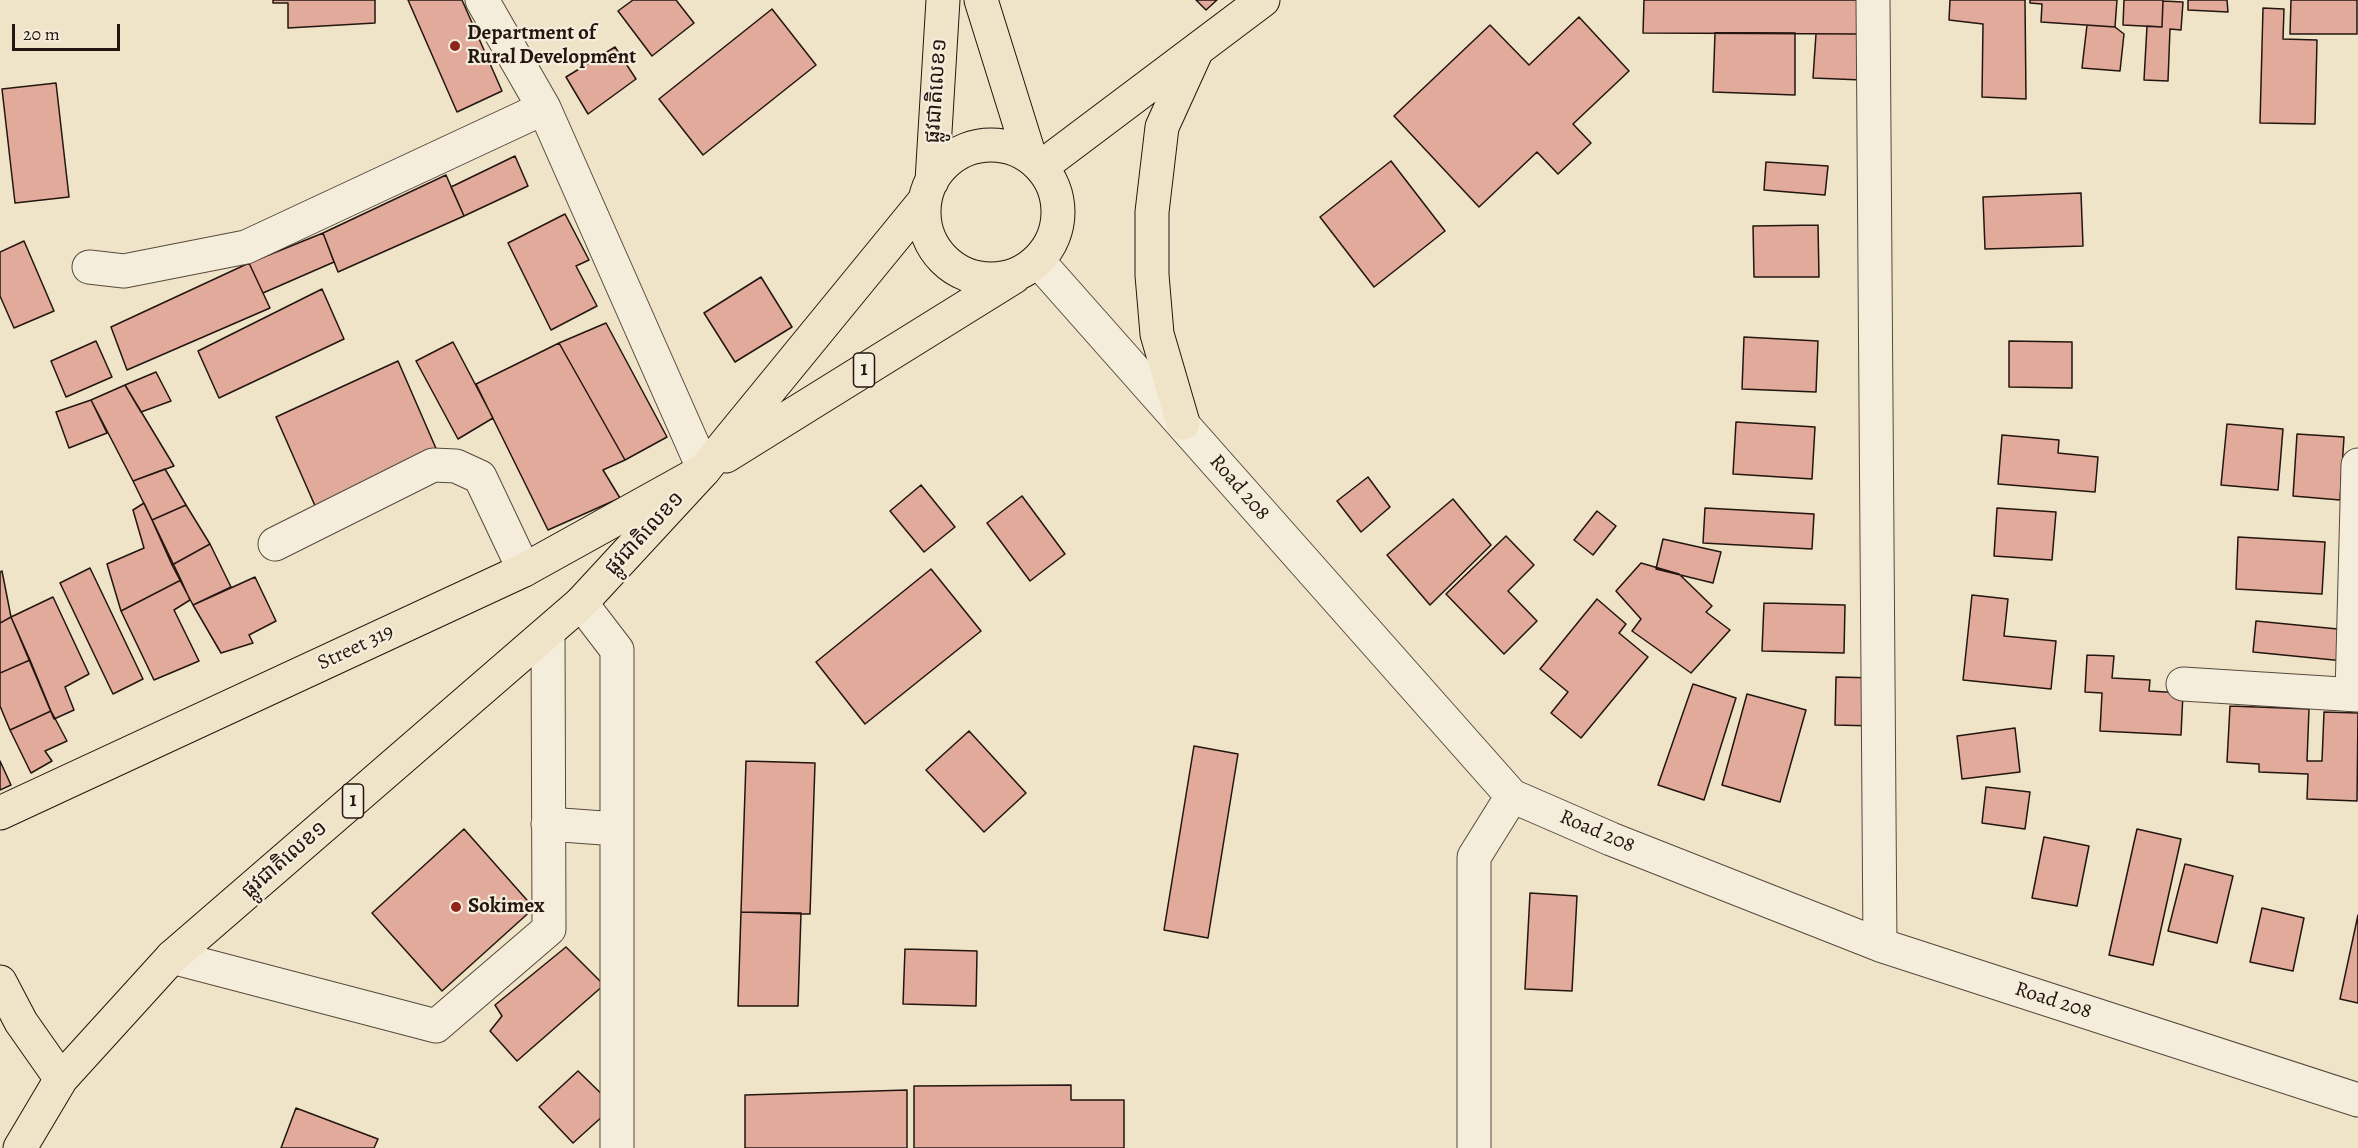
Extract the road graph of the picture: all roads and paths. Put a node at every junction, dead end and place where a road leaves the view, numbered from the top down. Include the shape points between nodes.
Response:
1 (482, 0) edge
2 (943, 0) edge
3 (981, 0) edge
4 (1263, 0) edge
5 (1873, 0) edge
6 (1197, 50) junction
7 (544, 108) junction
8 (1036, 162) junction
9 (928, 191) junction
10 (1031, 266) junction
11 (89, 267) dead end
12 (1183, 423) junction
13 (2358, 465) edge
14 (704, 470) junction
15 (275, 544) dead end
16 (524, 570) junction
17 (581, 603) junction
18 (548, 633) junction
19 (2183, 684) dead end
20 (2355, 695) edge
21 (1512, 796) junction
22 (0, 813) edge
23 (548, 824) junction
24 (617, 829) junction
25 (1880, 945) junction
26 (172, 957) junction
27 (0, 982) edge
28 (61, 1079) junction
29 (2358, 1100) edge
30 (20, 1148) edge
31 (617, 1148) edge
32 (1474, 1148) edge

1 - 7 street
2 - 9 main road, ផ្លូវជាតិលេខ១
3 - 8 main road, 1
4 - 6 main road
5 - 25 street
6 - 8 main road
6 - 12 main road via 1162,127 1152,212 1157,334
7 - 11 street via 246,247 124,271
7 - 14 street
8 - 9 main road, 1 via 1013,148 976,146 943,166
8 - 10 main road, 1 via 1052,184 1058,204 1051,244
9 - 10 main road via 925,222 932,243 944,260 962,273 982,279 1004,278
9 - 14 main road, ផ្លូវជាតិលេខ១ / 1
10 - 12 street, Road 208
10 - 14 main road, ផ្លូវជាតិលេខ១ / 1
12 - 21 street, Road 208
13 - 20 street
14 - 16 main road, Street 319
14 - 17 main road, ផ្លូវជាតិលេខ១ / 1
15 - 16 street via 433,465 456,466 480,477
16 - 22 main road, Street 319
17 - 18 main road, ផ្លូវជាតិលេខ១ / 1
17 - 24 street via 617,650
18 - 23 street
18 - 26 main road, ផ្លូវជាតិលេខ១ / 1
19 - 20 street
21 - 25 street, Road 208
21 - 32 street via 1474,857
23 - 24 street
23 - 26 street via 549,929 436,1026
24 - 31 street
25 - 29 street, Road 208
26 - 28 main road, ផ្លូវជាតិលេខ១ / 1
27 - 28 main road via 21,1022
28 - 30 main road, ផ្លូវជាតិលេខ១ / 1

